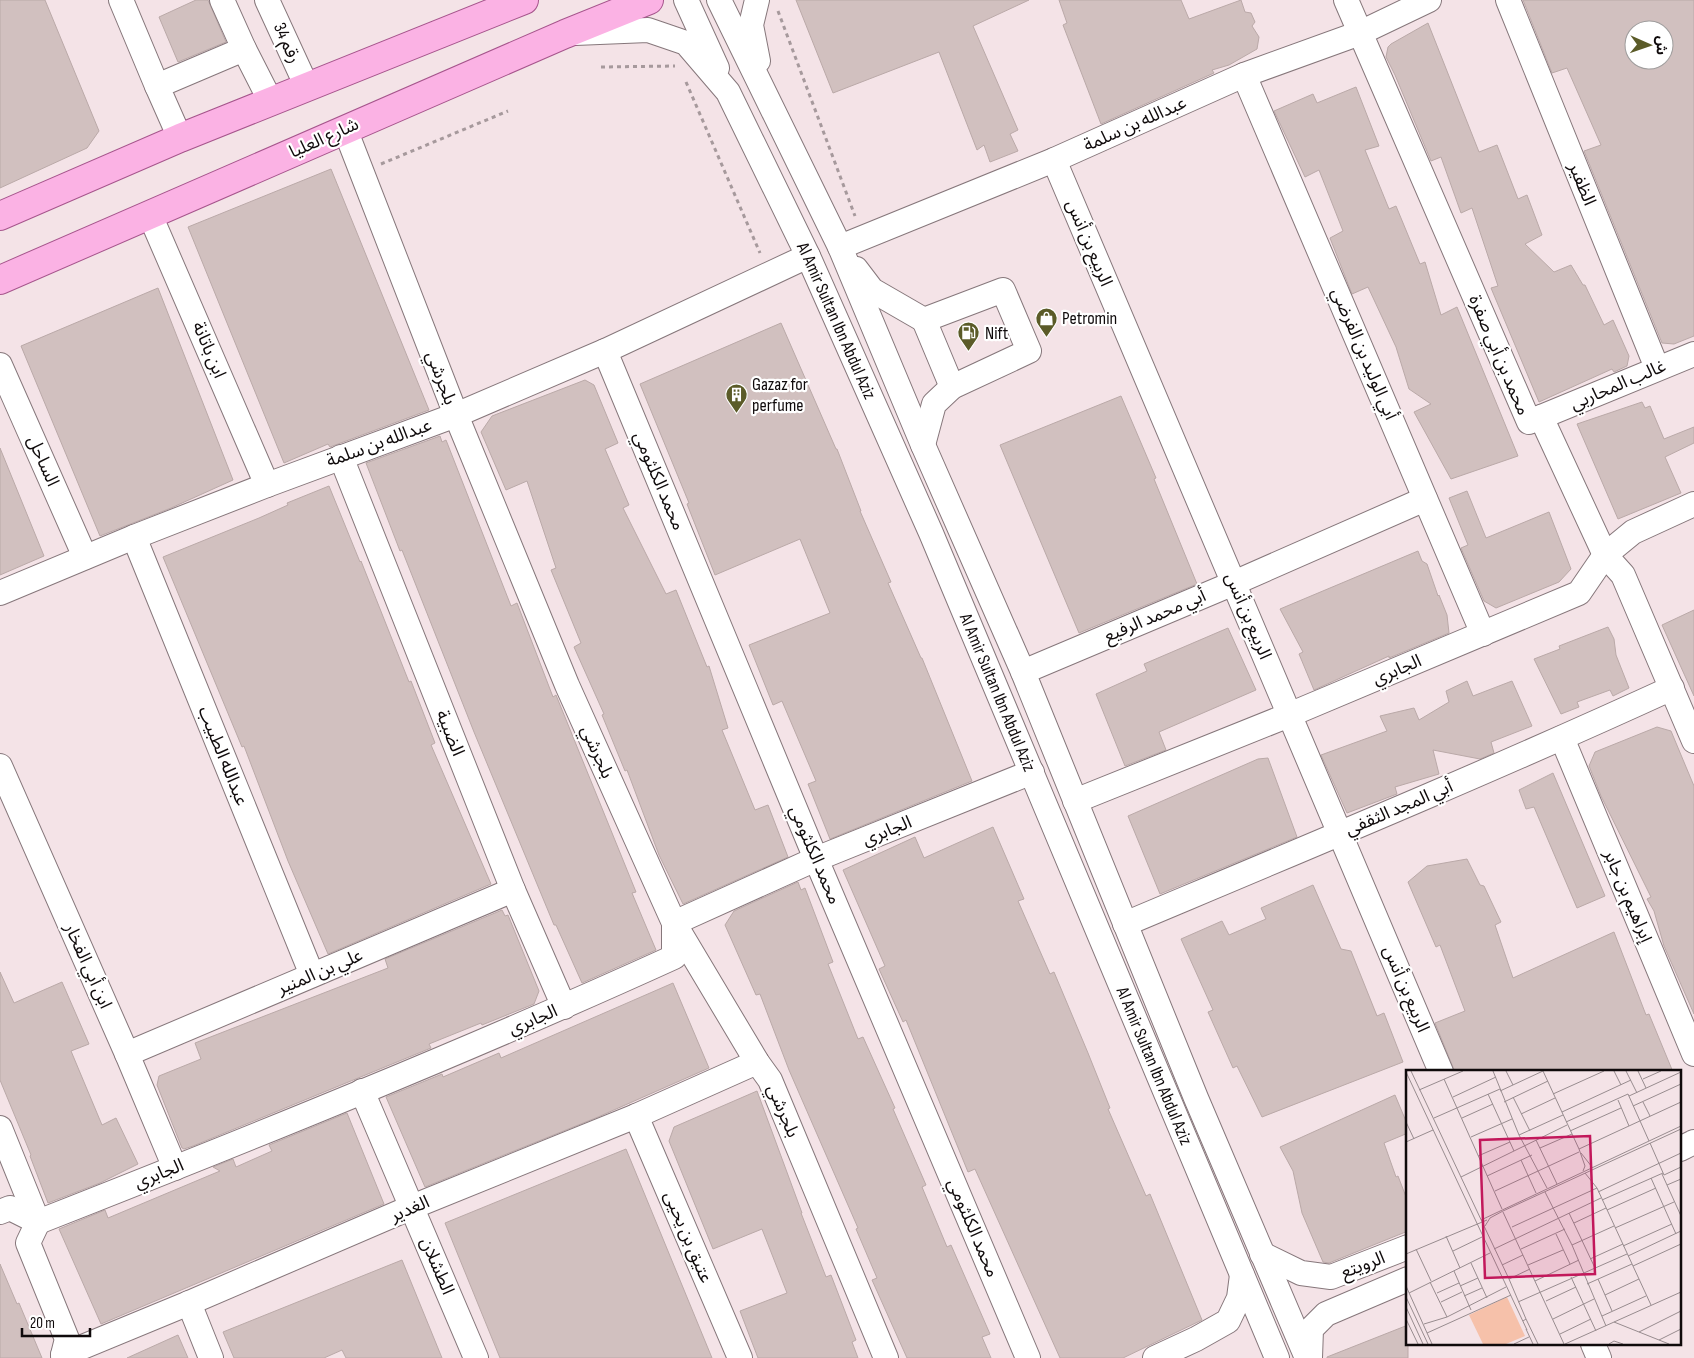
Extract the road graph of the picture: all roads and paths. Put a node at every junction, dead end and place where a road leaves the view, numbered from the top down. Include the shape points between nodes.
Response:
1 (121, 0) edge
2 (222, 0) edge
3 (267, 0) edge
4 (649, 0) edge
5 (686, 0) edge
6 (718, 0) edge
7 (757, 0) edge
8 (1346, 0) edge
9 (1428, 0) edge
10 (1508, 0) edge
11 (512, 2) edge
12 (779, 13) dead end
13 (1360, 33) junction
14 (565, 34) junction
15 (244, 49) junction
16 (680, 66) dead end
17 (601, 67) dead end
18 (684, 75) dead end
19 (1244, 75) junction
20 (157, 86) junction
21 (307, 87) junction
22 (728, 92) junction
23 (766, 97) junction
24 (271, 102) junction
25 (508, 111) dead end
26 (345, 129) junction
27 (180, 138) junction
28 (1054, 160) junction
29 (362, 172) junction
30 (150, 215) junction
31 (0, 216) edge
32 (863, 238) junction
33 (840, 247) junction
34 (808, 256) junction
35 (769, 274) junction
36 (0, 280) edge
37 (924, 320) junction
38 (605, 350) junction
39 (1694, 354) edge
40 (0, 365) edge
41 (1657, 368) junction
42 (952, 387) junction
43 (456, 415) junction
44 (1542, 417) junction
45 (923, 445) junction
46 (341, 457) junction
47 (267, 485) junction
48 (1425, 499) junction
49 (1694, 504) edge
50 (134, 537) junction
51 (1605, 555) junction
52 (85, 557) junction
53 (1234, 583) junction
54 (0, 593) edge
55 (1483, 634) junction
56 (1023, 672) junction
57 (1672, 688) junction
58 (1289, 715) junction
59 (1562, 738) junction
60 (1694, 741) edge
61 (0, 766) edge
62 (1032, 772) junction
63 (1075, 802) junction
64 (1341, 834) junction
65 (816, 859) junction
66 (513, 890) junction
67 (674, 923) junction
68 (1125, 924) junction
69 (312, 976) junction
70 (564, 1007) junction
71 (127, 1054) junction
72 (1694, 1054) edge
73 (757, 1062) junction
74 (1440, 1070) edge
75 (362, 1091) junction
76 (636, 1116) junction
77 (0, 1128) edge
78 (1694, 1142) edge
79 (1682, 1148) edge
80 (175, 1168) junction
81 (412, 1207) junction
82 (0, 1212) edge
83 (38, 1222) junction
84 (1406, 1248) edge
85 (1262, 1254) junction
86 (1242, 1275) junction
87 (1406, 1280) edge
88 (189, 1304) junction
89 (1594, 1346) edge
90 (64, 1356) edge
91 (211, 1358) edge
92 (476, 1358) edge
93 (740, 1358) edge
94 (886, 1358) edge
95 (1028, 1358) edge
96 (1155, 1358) edge
97 (1277, 1358) edge
98 (1309, 1358) edge
99 (1599, 1358) edge

1 - 20 street
2 - 15 street
3 - 21 street, رقم 34
4 - 14 main road, شارع العليا
5 - 22 street
6 - 23 street, Al Amir Sultan Ibn Abdul Aziz
7 - 23 street, Al Amir Sultan Ibn Abdul Aziz via 751,25
8 - 13 street, محمد بن أبي صفرة
9 - 13 street, عبدالله بن سلمة
10 - 41 street, الظفير
11 - 21 main road
12 - 32 path
13 - 19 street, عبدالله بن سلمة
13 - 44 street, محمد بن أبي صفرة via 1529,422
14 - 22 street, Al Amir Sultan Ibn Abdul Aziz via 648,30 686,43
14 - 26 main road, شارع العليا
15 - 20 street
15 - 24 street
16 - 17 path
18 - 35 path
19 - 28 street, عبدالله بن سلمة
19 - 48 street, أبي الوليد بن الفرضي
20 - 27 street
21 - 24 main road
22 - 34 street, Al Amir Sultan Ibn Abdul Aziz
23 - 33 street, Al Amir Sultan Ibn Abdul Aziz
24 - 27 main road
25 - 29 path
26 - 29 street, بلجرشي
26 - 30 main road, شارع العليا
27 - 31 main road
28 - 32 street, عبدالله بن سلمة
28 - 53 street, الربيع بن أنس
29 - 43 street, بلجرشي
30 - 36 main road, شارع العليا
30 - 47 street, ابن باتانة
32 - 33 street, عبدالله بن سلمة
33 - 37 street via 872,290
33 - 45 street, Al Amir Sultan Ibn Abdul Aziz
34 - 35 street, عبدالله بن سلمة
34 - 62 street, Al Amir Sultan Ibn Abdul Aziz
35 - 38 street, عبدالله بن سلمة
37 - 42 street
37 - 42 street via 1003,290 1029,351
38 - 43 street, عبدالله بن سلمة
38 - 65 street, محمد الكلثومي
39 - 41 street, غالب المحاربي
40 - 52 street, الساحل
41 - 44 street, غالب المحاربي
42 - 45 street via 934,404
43 - 46 street, عبدالله بن سلمة
43 - 67 street, بلجرشي via 567,685
44 - 51 street, محمد بن أبي صفرة
45 - 56 street, Al Amir Sultan Ibn Abdul Aziz
46 - 47 street, عبدالله بن سلمة
46 - 66 street, الضبية
47 - 50 street, عبدالله بن سلمة
48 - 53 street, أبي محمد الرفيع
48 - 55 street, أبي الوليد بن الفرضي
49 - 51 street, الجابري via 1633,532
50 - 52 street, عبدالله بن سلمة
50 - 69 street, عبدالله الطبيب
51 - 55 street, الجابري via 1579,593
51 - 57 street, محمد بن أبي صفرة via 1623,576
52 - 54 street, عبدالله بن سلمة
53 - 56 street, أبي محمد الرفيع
53 - 58 street, الربيع بن أنس
55 - 58 street, الجابري
56 - 63 street, Al Amir Sultan Ibn Abdul Aziz
57 - 59 street, أبي المجد الثقفي
57 - 60 street, محمد بن أبي صفرة
58 - 63 street, الجابري
58 - 64 street, الربيع بن أنس
59 - 64 street, أبي المجد الثقفي
59 - 72 street, إبراهيم بن جابر
61 - 71 street, ابن أبي الفخار
62 - 65 street, الجابري
62 - 86 street, Al Amir Sultan Ibn Abdul Aziz
63 - 68 street, Al Amir Sultan Ibn Abdul Aziz
64 - 68 street, أبي المجد الثقفي
64 - 74 street, الربيع بن أنس
65 - 67 street, الجابري
65 - 95 street, محمد الكلثومي
66 - 69 street, علي بن المنير
66 - 70 street, الضبية
67 - 70 street, الجابري via 674,957
67 - 73 street, بلجرشي
68 - 85 street, Al Amir Sultan Ibn Abdul Aziz
69 - 71 street, علي بن المنير
70 - 75 street, الجابري
71 - 80 street, ابن أبي الفخار
73 - 76 street, الغدير
73 - 94 street, بلجرشي via 770,1080
75 - 80 street, الجابري
75 - 81 street, الطشلان
76 - 81 street, الغدير
76 - 93 street, عتيق بن يحيى
77 - 83 street
78 - 79 street
80 - 83 street, الجابري
81 - 88 street, الغدير
81 - 92 street, الطشلان
82 - 83 street via 10,1208
83 - 90 street via 28,1243 67,1339
84 - 85 street, الرويتع via 1331,1277 1301,1272
85 - 98 street, Al Amir Sultan Ibn Abdul Aziz
86 - 96 street via 1239,1298 1228,1321
86 - 97 street, Al Amir Sultan Ibn Abdul Aziz
87 - 98 street, الرويتع via 1326,1314 1311,1329
88 - 90 street, الغدير
88 - 91 street
89 - 99 street

